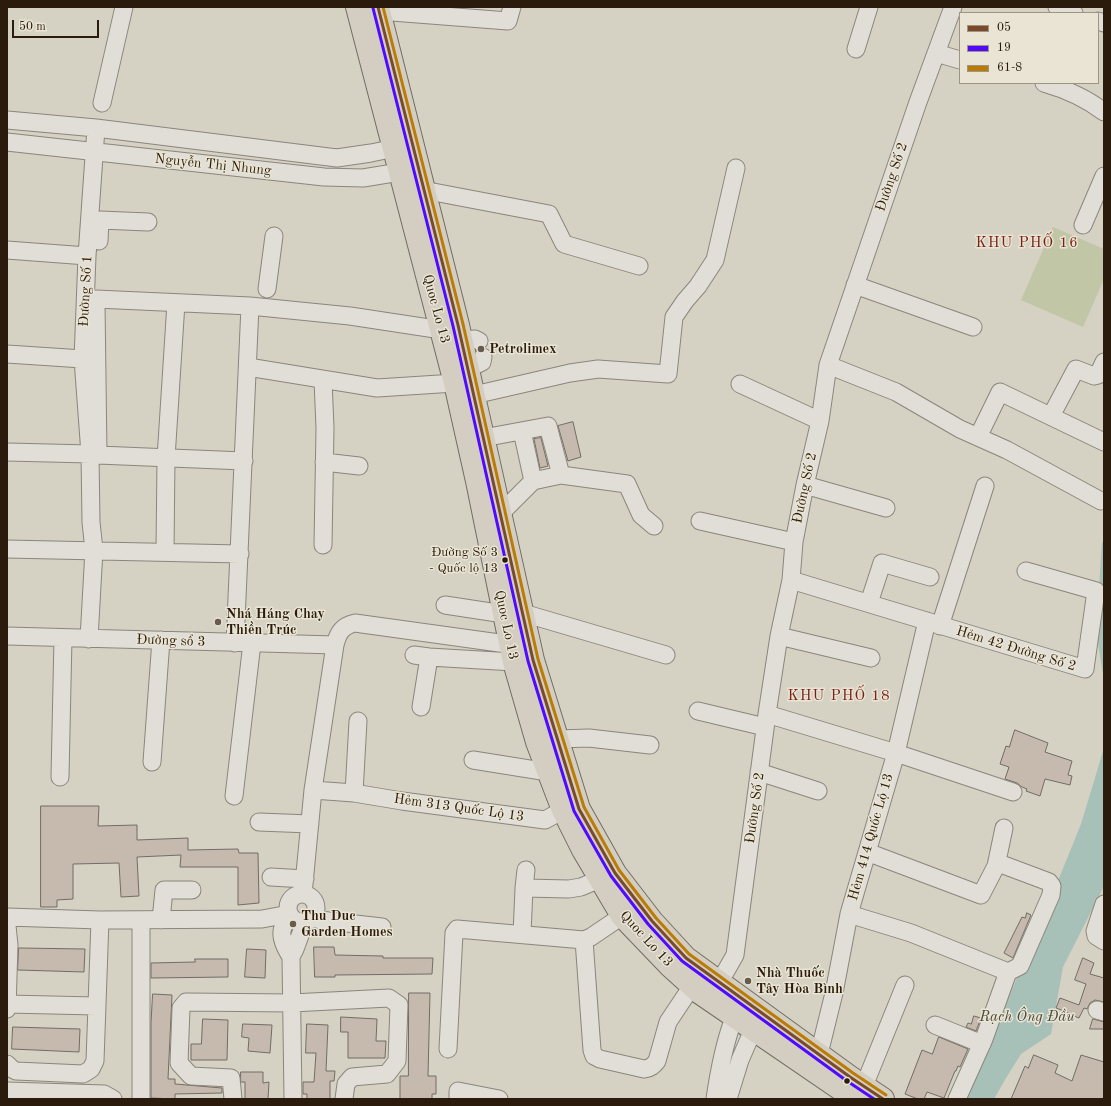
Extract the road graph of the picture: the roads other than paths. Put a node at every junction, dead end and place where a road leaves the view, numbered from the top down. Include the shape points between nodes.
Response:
1 (124, 7) edge
2 (357, 7) edge
3 (512, 7) edge
4 (869, 7) edge
5 (953, 7) edge
6 (1057, 7) edge
7 (378, 9) edge
8 (1071, 12) edge
9 (856, 49) dead end
10 (936, 53) junction
11 (959, 60) edge
12 (1048, 84) edge
13 (102, 104) dead end
14 (1104, 112) edge
15 (7, 120) edge
16 (96, 128) junction
17 (7, 142) edge
18 (403, 146) junction
19 (95, 152) junction
20 (736, 168) dead end
21 (409, 170) junction
22 (1104, 176) edge
23 (424, 190) junction
24 (148, 222) dead end
25 (1083, 225) dead end
26 (274, 236) dead end
27 (7, 250) edge
28 (87, 256) junction
29 (639, 266) dead end
30 (855, 285) junction
31 (96, 300) junction
32 (263, 301) junction
33 (176, 302) junction
34 (973, 327) dead end
35 (442, 330) junction
36 (7, 354) edge
37 (83, 359) junction
38 (1104, 362) edge
39 (828, 365) junction
40 (248, 367) junction
41 (469, 370) junction
42 (324, 380) junction
43 (740, 384) dead end
44 (474, 395) junction
45 (1051, 416) junction
46 (820, 421) junction
47 (522, 430) junction
48 (978, 437) junction
49 (483, 438) junction
50 (1104, 442) edge
51 (7, 452) edge
52 (90, 454) junction
53 (166, 458) junction
54 (244, 461) junction
55 (324, 462) junction
56 (359, 466) dead end
57 (561, 475) junction
58 (533, 481) junction
59 (805, 485) junction
60 (985, 486) dead end
61 (1101, 501) dead end
62 (886, 508) dead end
63 (500, 514) junction
64 (700, 521) dead end
65 (654, 526) dead end
66 (794, 542) junction
67 (323, 545) dead end
68 (7, 549) edge
69 (94, 550) junction
70 (165, 552) junction
71 (240, 554) junction
72 (1026, 571) dead end
73 (930, 577) dead end
74 (791, 580) junction
75 (870, 603) junction
76 (445, 605) dead end
77 (513, 614) junction
78 (934, 624) junction
79 (7, 636) edge
80 (779, 636) junction
81 (64, 638) junction
82 (89, 639) junction
83 (161, 640) junction
84 (244, 643) junction
85 (336, 646) junction
86 (518, 651) junction
87 (666, 655) dead end
88 (872, 658) dead end
89 (422, 707) dead end
90 (698, 711) dead end
91 (766, 720) junction
92 (358, 721) dead end
93 (557, 739) junction
94 (650, 745) dead end
95 (896, 753) junction
96 (473, 760) dead end
97 (152, 762) dead end
98 (548, 772) junction
99 (759, 772) junction
100 (60, 776) dead end
101 (313, 790) junction
102 (818, 791) dead end
103 (1013, 792) dead end
104 (354, 793) junction
105 (234, 796) dead end
106 (563, 810) junction
107 (259, 822) dead end
108 (310, 824) junction
109 (1004, 828) dead end
110 (867, 852) junction
111 (996, 866) junction
112 (526, 870) dead end
113 (271, 878) dead end
114 (600, 879) junction
115 (304, 887) junction
116 (524, 888) junction
117 (192, 890) dead end
118 (1104, 904) edge
119 (849, 914) junction
120 (622, 916) junction
121 (7, 917) edge
122 (300, 917) junction
123 (100, 920) junction
124 (141, 920) junction
125 (161, 920) junction
126 (7, 926) edge
127 (382, 927) dead end
128 (522, 934) junction
129 (584, 940) junction
130 (1104, 941) edge
131 (1008, 972) junction
132 (719, 983) junction
133 (905, 985) dead end
134 (692, 986) junction
135 (292, 1003) junction
136 (7, 1004) edge
137 (96, 1006) junction
138 (7, 1009) edge
139 (734, 1018) junction
140 (935, 1026) dead end
141 (753, 1030) junction
142 (982, 1044) junction
143 (448, 1049) dead end
144 (819, 1054) junction
145 (7, 1064) edge
146 (7, 1091) edge
147 (859, 1093) edge
148 (113, 1099) edge
149 (141, 1099) edge
150 (233, 1099) edge
151 (293, 1099) edge
152 (344, 1099) edge
153 (458, 1099) edge
154 (499, 1099) edge
155 (714, 1099) edge
156 (728, 1099) edge
157 (883, 1099) edge
158 (957, 1099) edge

1 - 13 street
2 - 18 highway, Quoc Lo 13
3 - 7 street via 508,21
4 - 9 street
5 - 10 street, Đường Số 2
6 - 8 street
7 - 18 highway, Quoc Lo 13
10 - 11 street
10 - 30 street, Đường Số 2
12 - 14 street via 1062,88
15 - 16 street, Nguyễn Thị Nhung
16 - 18 street, Nguyễn Thị Nhung via 337,158
16 - 19 street, Đường Số 1
17 - 19 street, Nguyễn Thị Nhung
18 - 21 highway, Quoc Lo 13
19 - 21 street, Nguyễn Thị Nhung via 324,178 363,178
19 - 28 street, Đường Số 1
20 - 44 street via 715,260 674,317 668,374 598,369
21 - 23 highway, Quoc Lo 13
21 - 35 highway, Quoc Lo 13
22 - 25 street
23 - 29 street via 549,214 564,244
23 - 41 highway, Quoc Lo 13 via 470,340
24 - 31 street via 100,220
26 - 32 street
27 - 28 street
28 - 37 street, Đường Số 1
30 - 34 street
30 - 39 street, Đường Số 2
31 - 33 street
31 - 53 street via 98,455
32 - 33 street
32 - 35 street
32 - 40 street
33 - 53 street
35 - 41 highway, Quoc Lo 13
36 - 37 street
37 - 52 street, Đường Số 1
38 - 45 street via 1098,375 1094,376 1076,369
39 - 46 street, Đường Số 2
39 - 48 street via 896,392
40 - 42 street
40 - 54 street
41 - 42 street via 377,388
41 - 44 highway, Quoc Lo 13
41 - 77 highway, Quoc Lo 13 via 477,481
42 - 55 street
43 - 46 street
44 - 49 highway, Quoc Lo 13
45 - 48 street via 1000,392
45 - 50 street
46 - 59 street, Đường Số 2
47 - 49 street
47 - 57 street via 548,426
47 - 58 street
48 - 61 street
49 - 63 highway, Quoc Lo 13
51 - 52 street
52 - 69 street, Đường Số 1
53 - 54 street
53 - 70 street
54 - 71 street
55 - 56 street
55 - 67 street
57 - 58 street
57 - 65 street via 627,484 641,515
58 - 63 street
59 - 62 street
59 - 66 street, Đường Số 2
60 - 78 street, Hẻm 42 Đường Số 2
63 - 77 highway, Quoc Lo 13
64 - 66 street
66 - 74 street, Đường Số 2
68 - 69 street
69 - 70 street
69 - 82 street
70 - 71 street
71 - 84 street
72 - 78 street, Hẻm 42 Đường Số 2 via 1096,591 1085,669
73 - 75 street via 882,563
74 - 75 street, Hẻm 42 Đường Số 2
74 - 80 street, Đường Số 2
75 - 78 street, Hẻm 42 Đường Số 2
76 - 77 street
77 - 86 highway, Quoc Lo 13
77 - 87 street
78 - 95 street, Hẻm 414 Quốc Lộ 13
79 - 81 street, Đường sổ 3
80 - 88 street
80 - 91 street, Đường Số 2
81 - 82 street, Đường sổ 3
81 - 100 street
82 - 83 street, Đường sổ 3
83 - 84 street, Đường sổ 3
83 - 97 street
84 - 85 street, Đường sổ 3
84 - 105 street
85 - 86 street via 340,632 349,624 355,623
85 - 101 street
86 - 89 street via 422,656
86 - 93 highway, Quoc Lo 13 via 537,676
86 - 98 highway, Quoc Lo 13 via 537,742
90 - 91 street
91 - 95 street
91 - 99 street, Đường Số 2
92 - 104 street
93 - 94 street via 589,738
93 - 132 highway, Quoc Lo 13 via 580,809 615,873 652,921 686,958
95 - 103 street
95 - 110 street, Hẻm 414 Quốc Lộ 13
96 - 98 street
98 - 106 highway, Quoc Lo 13
99 - 102 street
99 - 132 street, Đường Số 2 via 735,955
101 - 104 street, Hẻm 313 Quốc Lộ 13
101 - 108 street
104 - 106 street, Hẻm 313 Quốc Lộ 13 via 545,820
106 - 114 highway, Quoc Lo 13
107 - 108 street
108 - 115 street
109 - 111 street
110 - 111 street via 981,895
110 - 119 street, Hẻm 414 Quốc Lộ 13
111 - 131 street via 1001,864 1045,880 1052,886 1051,896 1020,966
112 - 116 street
113 - 115 street
114 - 116 street via 569,889
114 - 120 highway, Quoc Lo 13
115 - 122 street via 291,900 288,907
115 - 122 street via 316,905 315,911
116 - 128 street
117 - 125 street via 164,890
118 - 130 street via 1095,931 1096,936
119 - 131 street via 911,933
119 - 144 street, Hẻm 414 Quốc Lộ 13
120 - 129 street
120 - 134 highway, Quoc Lo 13
121 - 123 street
122 - 125 street
122 - 127 street
122 - 135 street via 295,949 291,957
123 - 124 street
123 - 137 street
124 - 125 street
124 - 149 street
126 - 136 street
128 - 129 street
128 - 143 street via 458,929 454,933
129 - 134 street via 592,1050 594,1056 600,1059 644,1069 654,1066 668,1022
131 - 142 street
132 - 144 highway, Quoc Lo 13
133 - 147 street
134 - 139 highway, Quoc Lo 13
135 - 150 street via 186,1002 181,1008 179,1063 191,1076 231,1078
135 - 151 street
135 - 152 street via 389,998 399,1005 397,1061 387,1074 352,1077 346,1084
136 - 137 street
136 - 138 street
137 - 145 street via 94,1061 87,1073 16,1071
139 - 141 highway, Quoc Lo 13
139 - 155 street via 728,1032
140 - 142 street
141 - 147 highway, Quoc Lo 13
141 - 156 street via 740,1060
142 - 158 street
144 - 147 highway, Quoc Lo 13
146 - 148 street via 104,1094
147 - 157 highway, Quoc Lo 13
153 - 154 street via 458,1091

